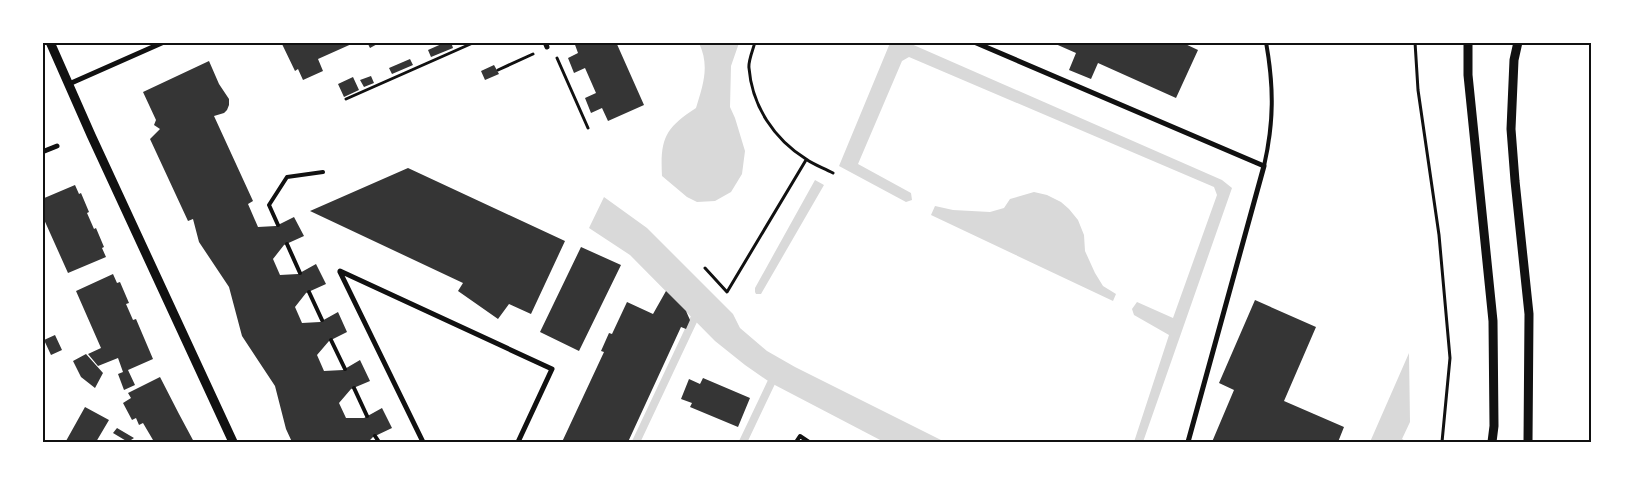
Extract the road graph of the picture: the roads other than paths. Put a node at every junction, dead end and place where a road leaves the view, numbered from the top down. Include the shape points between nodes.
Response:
1 (50, 42) edge
2 (164, 42) edge
3 (974, 42) edge
4 (1266, 42) edge
5 (1468, 42) edge
6 (1518, 42) edge
7 (69, 84) junction
8 (57, 146) dead end
9 (42, 152) edge
10 (1264, 166) junction
11 (323, 172) dead end
12 (278, 225) dead end
13 (287, 244) dead end
14 (300, 273) dead end
15 (309, 292) dead end
16 (322, 320) dead end
17 (331, 340) dead end
18 (345, 369) dead end
19 (354, 388) dead end
20 (367, 416) dead end
21 (376, 436) dead end
22 (233, 442) edge
23 (379, 442) edge
24 (423, 442) edge
25 (518, 442) edge
26 (796, 442) edge
27 (809, 442) edge
28 (1188, 442) edge
29 (1492, 442) edge
30 (1528, 442) edge

1 - 7 street
2 - 7 street
3 - 10 street
4 - 10 lane via 1272,112
5 - 29 street via 1468,75 1493,321
6 - 30 street via 1514,60 1512,129 1529,314
7 - 22 street
8 - 9 street
10 - 28 street
11 - 12 lane via 287,177 269,205
13 - 14 lane
15 - 16 lane
17 - 18 lane
19 - 20 lane
21 - 23 lane
24 - 25 street via 340,271 552,369
26 - 27 lane via 800,436

